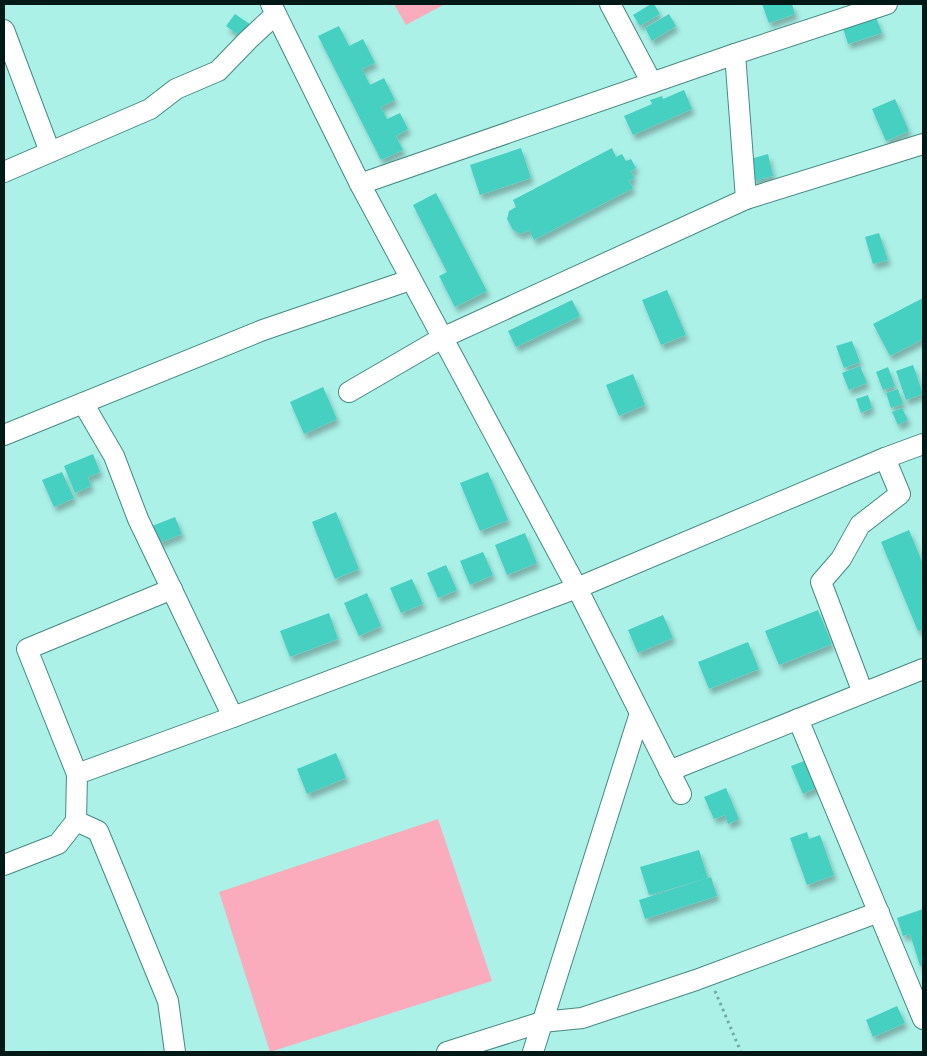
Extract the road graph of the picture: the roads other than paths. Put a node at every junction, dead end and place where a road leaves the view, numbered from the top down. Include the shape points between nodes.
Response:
1 (610, 4) edge
2 (887, 4) edge
3 (274, 9) edge
4 (4, 30) edge
5 (735, 54) junction
6 (652, 82) junction
7 (923, 144) edge
8 (50, 152) junction
9 (4, 172) edge
10 (360, 184) junction
11 (746, 199) junction
12 (410, 280) junction
13 (442, 338) junction
14 (349, 392) dead end
15 (83, 403) junction
16 (4, 435) edge
17 (923, 444) edge
18 (885, 458) junction
19 (577, 588) junction
20 (172, 589) junction
21 (923, 669) edge
22 (863, 693) junction
23 (640, 713) junction
24 (234, 717) junction
25 (798, 719) junction
26 (669, 771) junction
27 (77, 774) junction
28 (680, 794) dead end
29 (76, 821) junction
30 (4, 865) edge
31 (879, 912) junction
32 (923, 1018) edge
33 (542, 1022) junction
34 (175, 1052) edge
35 (447, 1052) edge
36 (533, 1052) edge

1 - 6 street
2 - 5 street
3 - 8 street via 218,71 176,89 150,109
3 - 10 street
4 - 8 street
5 - 6 street
5 - 11 street
6 - 10 street
7 - 11 street
8 - 9 street
10 - 12 street
11 - 13 street
12 - 13 street
12 - 15 street via 263,330
13 - 14 street
13 - 19 street
15 - 16 street
15 - 20 street via 114,456 138,519
17 - 18 street
18 - 19 street
18 - 22 street via 900,494 860,525 841,559 821,582
19 - 23 street
19 - 24 street
20 - 24 street
20 - 27 street via 27,649
21 - 22 street
22 - 25 street
23 - 26 street
23 - 33 street
24 - 27 street
25 - 26 street
25 - 31 street
26 - 28 street
27 - 29 street
29 - 30 street via 58,844
29 - 34 street via 98,831 168,1002
31 - 32 street
31 - 33 street via 582,1018
33 - 35 street
33 - 36 street

